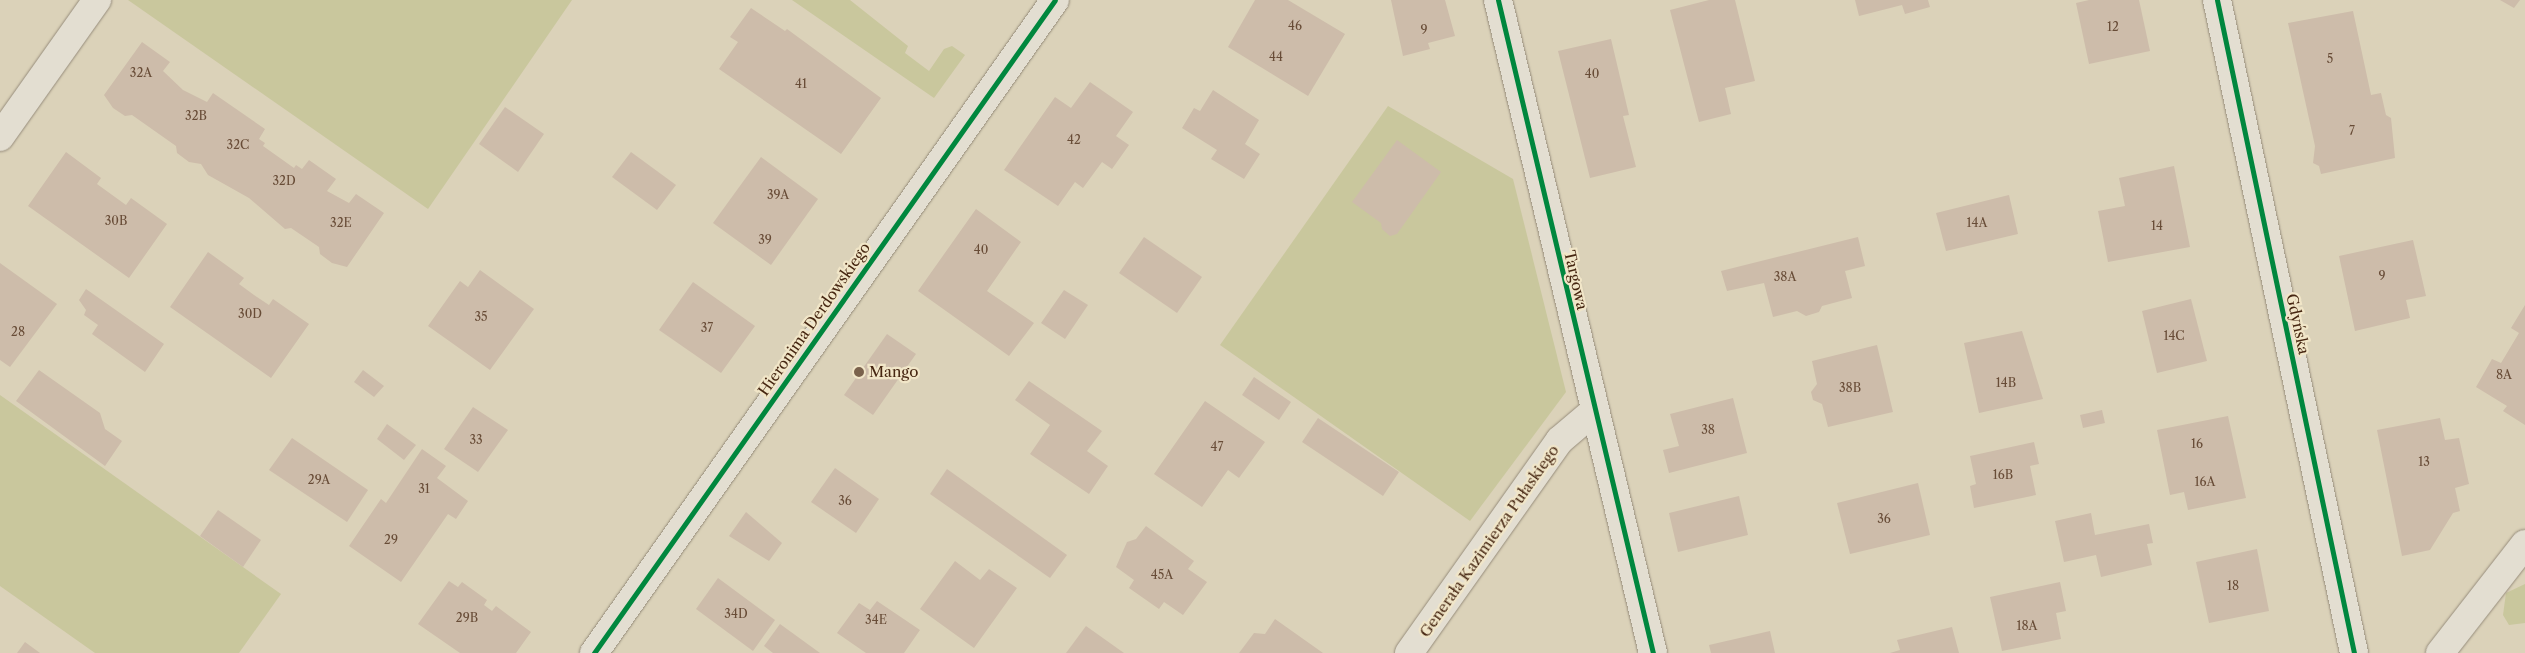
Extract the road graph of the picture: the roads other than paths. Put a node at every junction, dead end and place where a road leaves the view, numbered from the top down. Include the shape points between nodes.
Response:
1 (97, 0) edge
2 (1055, 0) edge
3 (1498, 0) edge
4 (2217, 0) edge
5 (0, 137) edge
6 (1593, 412) junction
7 (2523, 551) edge
8 (594, 653) edge
9 (1409, 653) edge
10 (1653, 653) edge
11 (2354, 653) edge
12 (2440, 653) edge

1 - 5 street
2 - 8 street, Hieronima Derdowskiego
3 - 6 street, Targowa
4 - 11 street, Gdyńska
6 - 9 street, Generała Kazimierza Pułaskiego via 1560,440
6 - 10 street, Targowa
7 - 12 street

